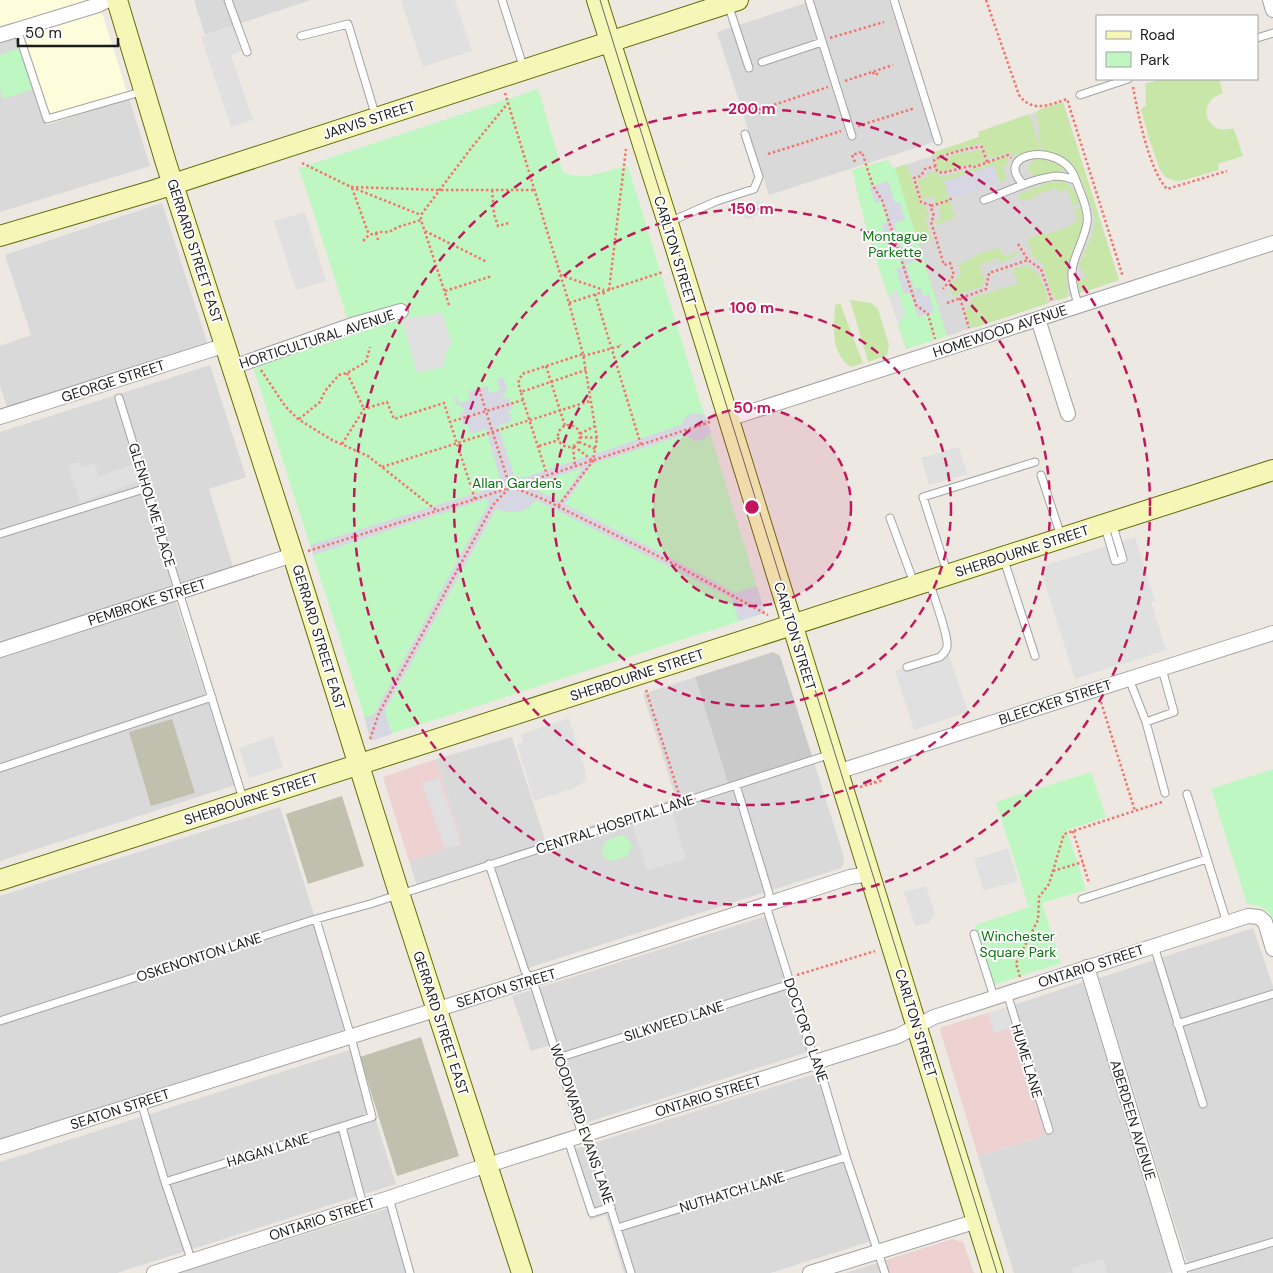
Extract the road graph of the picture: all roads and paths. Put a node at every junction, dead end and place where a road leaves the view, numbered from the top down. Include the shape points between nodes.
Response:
1 (108, 0) edge
2 (117, 0) edge
3 (228, 0) edge
4 (502, 0) edge
5 (597, 0) edge
6 (809, 0) edge
7 (894, 0) edge
8 (986, 0) edge
9 (1270, 0) edge
10 (733, 2) edge
11 (1273, 10) edge
12 (884, 22) dead end
13 (17, 29) junction
14 (1273, 33) edge
15 (0, 35) edge
16 (301, 36) dead end
17 (1258, 38) edge
18 (610, 41) junction
19 (822, 41) junction
20 (247, 52) dead end
21 (762, 62) dead end
22 (893, 66) dead end
23 (749, 68) dead end
24 (524, 69) junction
25 (873, 72) junction
26 (880, 73) dead end
27 (500, 77) junction
28 (1130, 81) edge
29 (835, 84) junction
30 (144, 90) junction
31 (1080, 95) dead end
32 (508, 102) junction
33 (767, 107) junction
34 (755, 111) dead end
35 (759, 113) dead end
36 (376, 118) junction
37 (745, 134) dead end
38 (852, 136) dead end
39 (938, 141) dead end
40 (626, 149) dead end
41 (855, 162) dead end
42 (987, 162) junction
43 (302, 163) dead end
44 (1016, 165) junction
45 (936, 166) junction
46 (1227, 171) dead end
47 (1075, 180) junction
48 (173, 184) junction
49 (1023, 184) junction
50 (351, 187) junction
51 (439, 190) junction
52 (492, 190) junction
53 (533, 190) junction
54 (951, 198) dead end
55 (984, 200) dead end
56 (931, 206) junction
57 (421, 215) junction
58 (421, 220) junction
59 (510, 223) dead end
60 (668, 223) junction
61 (425, 231) junction
62 (376, 233) junction
63 (369, 235) junction
64 (0, 236) edge
65 (378, 240) dead end
66 (363, 241) dead end
67 (1273, 243) edge
68 (1018, 244) dead end
69 (1028, 260) junction
70 (487, 262) dead end
71 (663, 272) dead end
72 (560, 275) junction
73 (492, 276) dead end
74 (1124, 280) dead end
75 (943, 289) dead end
76 (445, 291) junction
77 (606, 291) junction
78 (595, 294) junction
79 (605, 296) dead end
80 (960, 298) junction
81 (947, 302) dead end
82 (569, 303) junction
83 (1052, 304) dead end
84 (449, 305) dead end
85 (1078, 306) junction
86 (401, 311) dead end
87 (1038, 319) junction
88 (970, 330) dead end
89 (936, 341) dead end
90 (226, 345) junction
91 (620, 345) dead end
92 (370, 347) dead end
93 (612, 348) junction
94 (583, 355) junction
95 (252, 360) junction
96 (233, 366) junction
97 (546, 366) junction
98 (586, 370) junction
99 (347, 372) junction
100 (551, 382) junction
101 (479, 389) dead end
102 (521, 392) junction
103 (119, 398) dead end
104 (523, 400) junction
105 (590, 401) junction
106 (364, 410) junction
107 (560, 410) junction
108 (486, 411) junction
109 (1068, 414) dead end
110 (0, 418) edge
111 (298, 419) junction
112 (530, 420) junction
113 (719, 420) junction
114 (450, 422) junction
115 (565, 426) junction
116 (595, 426) junction
117 (493, 432) junction
118 (580, 435) junction
119 (597, 438) junction
120 (559, 440) junction
121 (578, 442) junction
122 (342, 444) junction
123 (457, 444) junction
124 (641, 445) junction
125 (539, 446) junction
126 (573, 446) junction
127 (596, 449) junction
128 (593, 460) junction
129 (1035, 462) dead end
130 (575, 466) junction
131 (382, 467) junction
132 (1273, 470) edge
133 (548, 475) junction
134 (1041, 475) dead end
135 (510, 487) junction
136 (147, 488) junction
137 (474, 499) junction
138 (558, 506) junction
139 (436, 510) junction
140 (890, 518) dead end
141 (0, 534) edge
142 (1061, 538) junction
143 (301, 553) junction
144 (1003, 557) junction
145 (948, 575) junction
146 (922, 583) junction
147 (178, 592) junction
148 (768, 615) dead end
149 (792, 625) junction
150 (1273, 633) edge
151 (0, 650) edge
152 (1035, 656) dead end
153 (907, 668) dead end
154 (1162, 669) junction
155 (1129, 679) junction
156 (1097, 689) junction
157 (646, 690) dead end
158 (212, 697) junction
159 (1146, 722) junction
160 (370, 739) dead end
161 (835, 763) junction
162 (359, 765) junction
163 (0, 768) edge
164 (886, 770) dead end
165 (884, 780) dead end
166 (874, 783) junction
167 (736, 785) junction
168 (860, 787) dead end
169 (1187, 794) dead end
170 (1166, 797) joint
171 (244, 802) junction
172 (682, 803) junction
173 (1135, 811) junction
174 (1073, 831) junction
175 (1207, 859) junction
176 (1083, 862) junction
177 (489, 864) junction
178 (1053, 871) junction
179 (869, 874) junction
180 (0, 880) edge
181 (1089, 883) dead end
182 (399, 894) junction
183 (1082, 899) dead end
184 (768, 904) junction
185 (316, 919) junction
186 (1227, 923) junction
187 (974, 934) dead end
188 (1154, 946) junction
189 (1273, 950) edge
190 (875, 951) dead end
191 (1088, 967) junction
192 (1020, 977) dead end
193 (531, 981) junction
194 (789, 981) junction
195 (1273, 994) edge
196 (1000, 995) junction
197 (436, 1009) junction
198 (0, 1021) edge
199 (1177, 1024) junction
200 (916, 1026) junction
201 (351, 1037) junction
202 (558, 1058) junction
203 (816, 1062) junction
204 (141, 1102) junction
205 (1203, 1104) dead end
206 (342, 1127) junction
207 (1048, 1130) dead end
208 (584, 1135) junction
209 (568, 1140) junction
210 (0, 1147) edge
211 (846, 1156) junction
212 (487, 1165) junction
213 (165, 1182) junction
214 (389, 1198) junction
215 (363, 1205) junction
216 (611, 1207) junction
217 (977, 1221) junction
218 (617, 1228) junction
219 (1273, 1242) edge
220 (878, 1252) junction
221 (192, 1262) junction
222 (1179, 1272) edge
223 (154, 1273) edge
224 (410, 1273) edge
225 (522, 1273) edge
226 (631, 1273) edge
227 (810, 1273) edge
228 (885, 1273) edge
229 (993, 1273) edge

1 - 13 street
2 - 30 street, GERRARD STREET EAST
3 - 20 lane
4 - 24 lane
5 - 18 street, CARLTON STREET
6 - 19 lane
7 - 39 lane
8 - 74 path via 1023,101 1038,107 1066,99
9 - 11 street
10 - 18 street, JARVIS STREET
10 - 23 lane
12 - 19 path
13 - 15 street
13 - 30 lane via 47,119
14 - 17 lane
16 - 36 lane via 348,24
18 - 24 street, JARVIS STREET
18 - 60 street, CARLTON STREET
19 - 21 lane
19 - 29 lane
22 - 25 path
24 - 27 street, JARVIS STREET
25 - 26 path via 874,75
25 - 29 path
27 - 32 path
27 - 36 street, JARVIS STREET
28 - 31 lane
28 - 46 path via 1146,143 1167,189
29 - 33 path
29 - 38 lane
30 - 48 street, GERRARD STREET EAST
32 - 51 path
32 - 53 path
33 - 34 path
33 - 35 path via 768,111
36 - 48 street, JARVIS STREET
37 - 60 lane via 759,177 754,189
40 - 77 path
41 - 89 path via 852,155 862,152 873,186 882,200 916,306 928,314
42 - 44 path via 1008,155
42 - 45 path via 942,173 938,173
42 - 45 path via 982,147 979,147 936,159
43 - 50 path
44 - 47 lane via 1028,156 1045,155 1064,163
44 - 49 lane via 1015,171
45 - 56 path via 924,169 921,176 914,178 921,202
47 - 49 lane via 1055,176
47 - 85 lane via 1088,215 1072,271
48 - 64 street, JARVIS STREET
48 - 90 street, GERRARD STREET EAST
49 - 55 lane
50 - 51 path
50 - 57 path
50 - 63 path
51 - 52 path
51 - 57 path
52 - 53 path
52 - 59 path via 498,226
53 - 72 path
54 - 56 path
56 - 75 path via 934,216 931,222 944,265 950,264 954,275
57 - 58 path
58 - 61 path
58 - 62 path via 389,232
60 - 113 street, CARLTON STREET
61 - 70 path
61 - 76 path
62 - 63 path
62 - 65 path
63 - 66 path
67 - 85 street, HOMEWOOD AVENUE
68 - 69 path
69 - 80 path via 989,273 986,290
69 - 83 path via 1041,269
71 - 77 path
72 - 77 path
72 - 82 path
73 - 76 path
76 - 84 path
77 - 78 path
77 - 79 path
78 - 82 path
78 - 93 path
80 - 81 path
80 - 88 path
82 - 94 path
85 - 87 street, HOMEWOOD AVENUE
86 - 95 street, HORTICULTURAL AVENUE
87 - 109 street
87 - 113 street, HOMEWOOD AVENUE
90 - 96 street, GERRARD STREET EAST
90 - 110 street, GEORGE STREET
91 - 93 path
92 - 99 path via 366,362
93 - 94 path
93 - 124 path
94 - 97 path
94 - 98 path
95 - 96 street, HORTICULTURAL AVENUE
95 - 111 path
96 - 143 street, GERRARD STREET EAST
97 - 100 path
97 - 102 path via 522,374 518,383
98 - 100 path
98 - 105 path
99 - 106 path
99 - 111 path via 339,375 320,402
100 - 102 path
100 - 107 path
101 - 108 path
102 - 104 path
103 - 136 lane, GLENHOLME PLACE
104 - 108 path
104 - 112 path
105 - 107 path
105 - 116 path
106 - 114 path via 387,402 394,419 444,403
106 - 122 path
107 - 112 path
107 - 115 path
108 - 114 path
108 - 117 path
111 - 122 path
112 - 117 path
112 - 125 path
113 - 124 path
113 - 149 street, CARLTON STREET
114 - 123 path
115 - 118 path via 575,427
115 - 120 path via 559,431
116 - 118 path
116 - 119 path
117 - 123 path
117 - 135 path
118 - 119 path
118 - 121 path
119 - 127 path
120 - 125 path
120 - 126 path via 565,446
121 - 126 path
121 - 127 path
122 - 131 path via 368,456
123 - 131 path
123 - 137 path
124 - 128 path
125 - 133 path
126 - 128 path
126 - 130 path
127 - 128 path
128 - 130 path
128 - 138 path
129 - 145 lane via 923,497
130 - 133 path
131 - 139 path
132 - 142 street, SHERBOURNE STREET
133 - 135 path
134 - 142 lane
135 - 137 path
135 - 138 path
135 - 160 path via 493,505 379,713
136 - 141 lane
136 - 147 lane, GLENHOLME PLACE
137 - 139 path
138 - 148 path
139 - 143 path
140 - 146 lane
142 - 144 street, SHERBOURNE STREET
143 - 147 street, PEMBROKE STREET
143 - 162 street, GERRARD STREET EAST
144 - 145 street, SHERBOURNE STREET
144 - 152 lane
145 - 146 street, SHERBOURNE STREET
146 - 149 street, SHERBOURNE STREET
146 - 153 lane via 946,639 947,649 940,657
147 - 151 street, PEMBROKE STREET
147 - 158 lane, GLENHOLME PLACE
149 - 161 street, CARLTON STREET
149 - 162 street, SHERBOURNE STREET
150 - 154 street, BLEECKER STREET
154 - 155 street, BLEECKER STREET
154 - 159 lane via 1174,712
155 - 156 street, BLEECKER STREET
155 - 159 lane
156 - 161 street, BLEECKER STREET
156 - 173 path
157 - 172 path
158 - 163 lane
158 - 171 lane, GLENHOLME PLACE
159 - 170 lane
161 - 167 lane, CENTRAL HOSPITAL LANE
161 - 179 street, CARLTON STREET
162 - 171 street, SHERBOURNE STREET
162 - 182 street, GERRARD STREET EAST
164 - 166 path
165 - 166 path
166 - 168 path
167 - 172 lane, CENTRAL HOSPITAL LANE
167 - 184 lane, DOCTOR O LANE via 769,894
169 - 175 lane
170 - 173 path
171 - 180 street, SHERBOURNE STREET
172 - 177 lane, CENTRAL HOSPITAL LANE
173 - 174 path
174 - 176 path
174 - 178 path via 1064,834
175 - 183 lane
175 - 186 lane
176 - 178 path
176 - 181 path
177 - 182 lane, CENTRAL HOSPITAL LANE
177 - 193 lane, WOODWARD EVANS LANE
178 - 192 path via 1049,884 1039,897 1038,920 1016,963
179 - 184 street, SEATON STREET via 850,877
179 - 200 street, CARLTON STREET
182 - 185 lane, OSKENONTON LANE
182 - 197 street, GERRARD STREET EAST
184 - 193 street, SEATON STREET
184 - 194 lane, DOCTOR O LANE
185 - 198 lane, OSKENONTON LANE
185 - 201 lane
186 - 188 street, ONTARIO STREET
186 - 189 street, ONTARIO STREET via 1248,916 1260,917 1265,922
187 - 196 lane, HUME LANE
188 - 191 street, ONTARIO STREET
188 - 199 lane
190 - 194 path
191 - 196 street, ONTARIO STREET
191 - 222 street, ABERDEEN AVENUE
193 - 197 street, SEATON STREET
193 - 202 lane, WOODWARD EVANS LANE
194 - 202 lane, SILKWEED LANE
194 - 203 lane, DOCTOR O LANE
195 - 199 lane
196 - 200 street, ONTARIO STREET
196 - 207 lane, HUME LANE
197 - 201 street, SEATON STREET
197 - 212 street, GERRARD STREET EAST
199 - 205 lane
200 - 203 street, ONTARIO STREET via 898,1036
200 - 217 street, CARLTON STREET
201 - 204 street, SEATON STREET
201 - 206 lane, HAGAN LANE via 372,1117
202 - 208 lane, WOODWARD EVANS LANE
203 - 208 street, ONTARIO STREET
203 - 211 lane, DOCTOR O LANE
204 - 210 street, SEATON STREET
204 - 213 lane
206 - 213 lane, HAGAN LANE
206 - 215 lane
208 - 209 street, ONTARIO STREET
208 - 216 lane, WOODWARD EVANS LANE via 592,1148
209 - 212 street, ONTARIO STREET
209 - 216 lane via 592,1213
211 - 218 lane, NUTHATCH LANE
211 - 220 lane, DOCTOR O LANE
212 - 214 street, ONTARIO STREET
212 - 225 street, GERRARD STREET EAST
213 - 221 lane
214 - 215 street, ONTARIO STREET
214 - 224 lane
215 - 221 street, ONTARIO STREET
216 - 218 lane, WOODWARD EVANS LANE
217 - 220 street
217 - 229 street, CARLTON STREET
218 - 226 lane, WOODWARD EVANS LANE
219 - 222 lane
220 - 227 street
220 - 228 lane, DOCTOR O LANE
221 - 223 street, ONTARIO STREET

